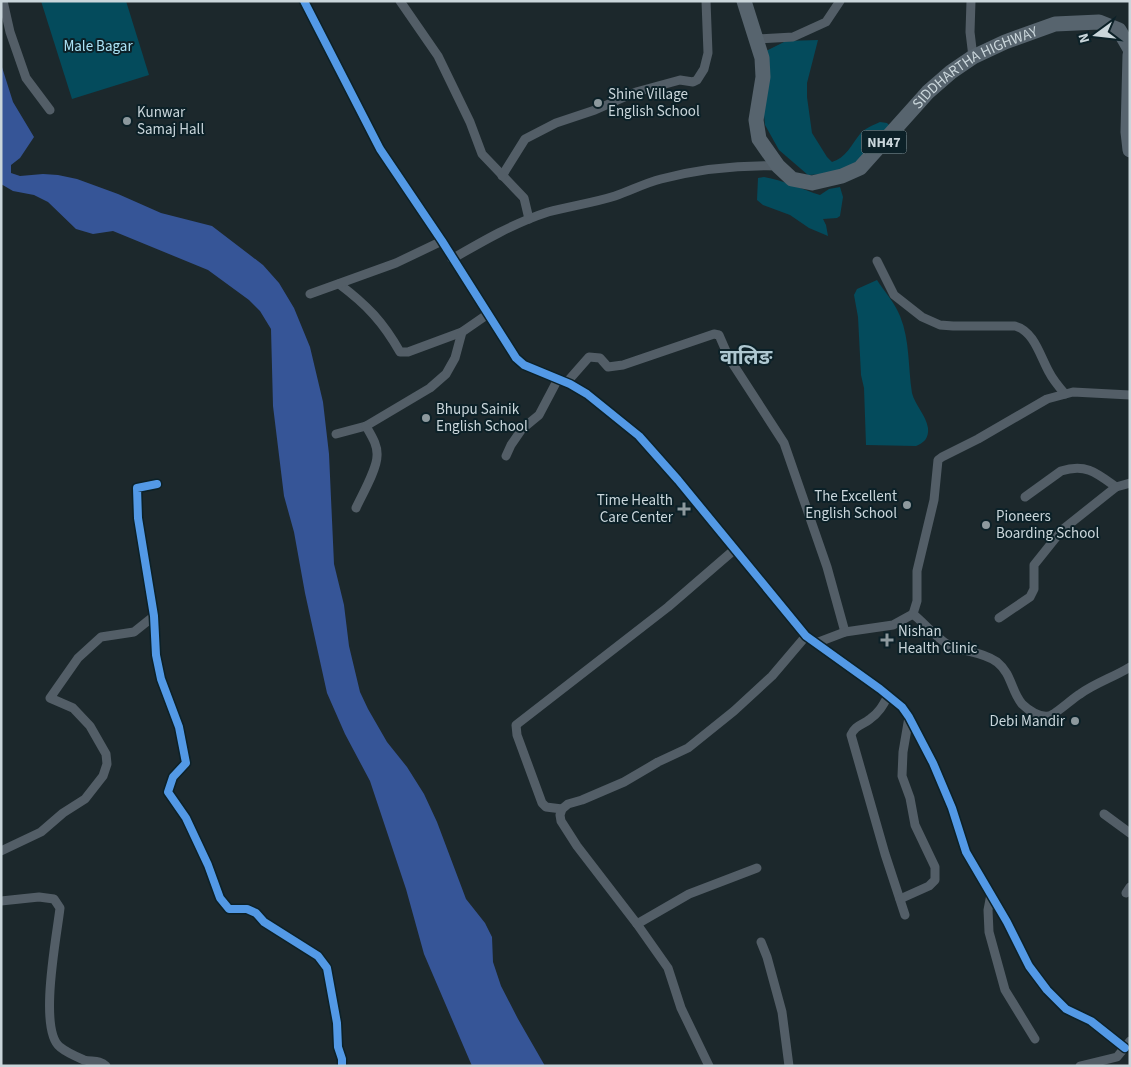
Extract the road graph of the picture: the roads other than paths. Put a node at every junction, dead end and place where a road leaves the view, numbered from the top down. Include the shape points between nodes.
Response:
1 (3, 1) edge
2 (304, 1) edge
3 (400, 1) edge
4 (706, 1) edge
5 (744, 1) edge
6 (840, 1) edge
7 (972, 1) edge
8 (756, 39) junction
9 (1130, 49) edge
10 (1130, 55) edge
11 (973, 57) junction
12 (50, 110) dead end
13 (1130, 150) edge
14 (778, 166) junction
15 (502, 176) junction
16 (528, 219) junction
17 (442, 241) junction
18 (452, 259) junction
19 (876, 261) dead end
20 (339, 284) junction
21 (310, 294) dead end
22 (488, 314) junction
23 (462, 332) junction
24 (562, 380) junction
25 (1065, 394) junction
26 (1130, 396) edge
27 (366, 426) junction
28 (336, 434) dead end
29 (506, 456) dead end
30 (1130, 483) edge
31 (157, 484) dead end
32 (1116, 487) junction
33 (1025, 497) dead end
34 (356, 508) dead end
35 (734, 550) junction
36 (913, 614) junction
37 (154, 616) junction
38 (998, 618) dead end
39 (845, 632) junction
40 (806, 636) junction
41 (816, 643) junction
42 (1130, 666) edge
43 (888, 696) junction
44 (909, 717) junction
45 (562, 808) junction
46 (1104, 814) dead end
47 (1130, 834) edge
48 (1, 851) edge
49 (757, 868) dead end
50 (991, 894) junction
51 (900, 899) junction
52 (1, 901) edge
53 (905, 915) dead end
54 (637, 924) junction
55 (761, 942) dead end
56 (1036, 1039) dead end
57 (1127, 1045) edge
58 (1119, 1061) edge
59 (106, 1066) edge
60 (342, 1066) edge
61 (709, 1066) edge
62 (789, 1066) edge
63 (1080, 1066) edge

1 - 12 street via 26,78
2 - 17 street via 380,148
3 - 15 street via 438,56 482,154
4 - 15 street via 708,53 704,70 697,80 680,80 636,92 556,123 525,139
5 - 8 highway, SIDDHARTHA HIGHWAY / NH47
6 - 8 street via 826,22 818,26 793,37
7 - 11 street via 970,32
8 - 14 highway, SIDDHARTHA HIGHWAY / NH47 via 763,77 756,120 759,139
9 - 11 highway, SIDDHARTHA HIGHWAY / NH47 via 1118,30 1100,22 1055,24
10 - 13 highway
11 - 14 highway, SIDDHARTHA HIGHWAY / NH47 via 928,92 860,168 812,183 792,179
14 - 16 street via 706,169 660,179 613,196
15 - 16 street via 524,198
16 - 18 street
17 - 18 street
17 - 20 street via 396,264
18 - 22 street
19 - 25 street via 894,296 930,321 953,326 1021,327
20 - 21 street
20 - 23 street via 366,305 400,352
22 - 23 street
22 - 24 street via 519,362
23 - 27 street via 455,358 446,374 422,394
24 - 29 street via 539,415 522,429
24 - 35 street via 587,394 639,436
24 - 39 street via 589,357 600,358 608,367 623,365 718,335 729,358 784,443 827,567
25 - 26 street
25 - 36 street via 1047,399 938,460 934,500 917,571 917,601
27 - 28 street
27 - 34 street via 374,439 377,456
30 - 32 street
31 - 37 street via 137,488 138,518
32 - 33 street via 1089,469 1068,469
32 - 38 street via 1062,530 1034,564 1034,589 1030,597
35 - 40 street
35 - 45 street via 668,607 516,725 542,803 546,807
36 - 39 street via 893,625
36 - 42 street via 947,644 995,661 1005,669 1022,704 1046,716 1056,713 1085,690
37 - 48 street via 134,632 101,636 78,658 50,698 73,708 90,726 106,754 103,776 84,799 41,832
37 - 60 street via 161,679 178,727 186,763 173,777 168,792 186,818 220,898 230,909 247,908 256,913 264,922 318,956 327,968
39 - 41 street
40 - 41 street
40 - 45 street via 772,676 688,748 624,782
41 - 43 street
43 - 44 street
43 - 51 street via 881,709 855,728 851,735
44 - 50 street via 952,808 964,846
44 - 51 street via 902,776 915,825 935,867 936,880
45 - 54 street via 561,821 577,846
46 - 47 street
49 - 54 street via 689,894
50 - 56 street via 989,932 1005,990
50 - 57 street via 1029,966 1047,990 1066,1009
51 - 53 street
52 - 59 street via 39,897 54,899 60,908 48,1010 54,1037 59,1046 84,1060 102,1062
54 - 61 street via 668,968 681,1008
55 - 62 street via 782,1012
57 - 58 street
58 - 63 street

